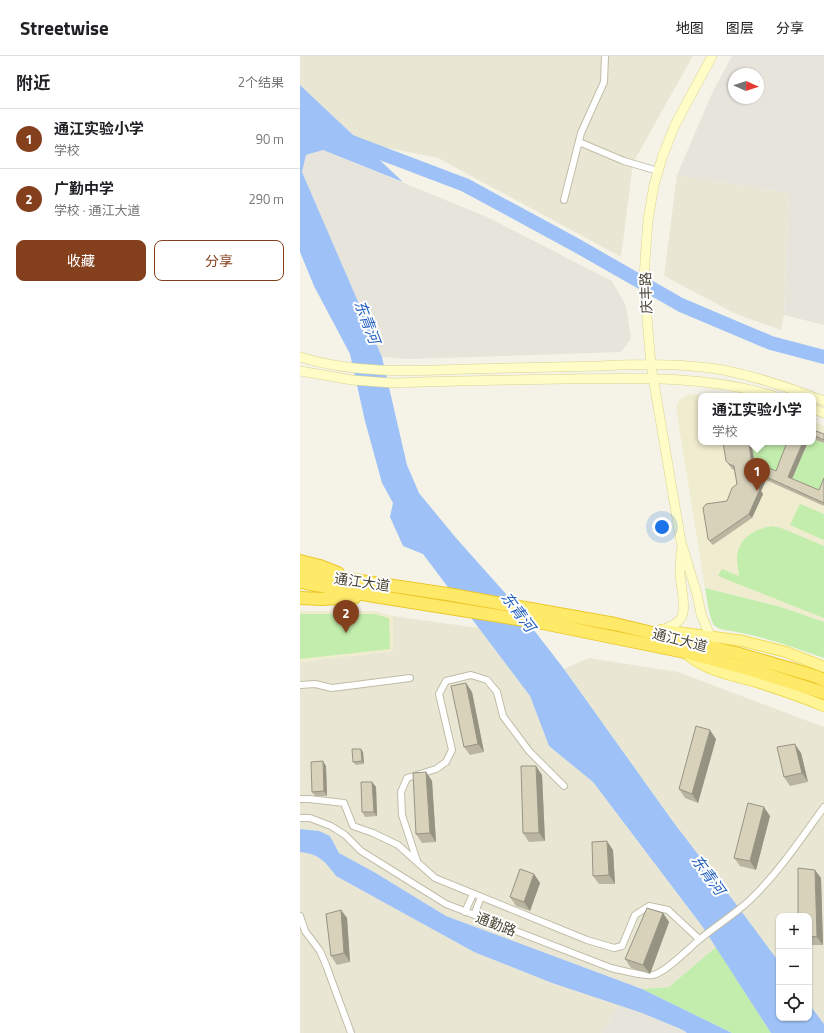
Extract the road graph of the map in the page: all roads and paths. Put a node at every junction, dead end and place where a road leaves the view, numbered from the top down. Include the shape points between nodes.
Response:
1 (606, 56) edge
2 (712, 56) edge
3 (579, 142) junction
4 (658, 171) junction
5 (564, 200) dead end
6 (300, 357) edge
7 (651, 365) junction
8 (300, 371) edge
9 (653, 379) junction
10 (761, 393) edge
11 (803, 393) edge
12 (681, 542) junction
13 (300, 561) edge
14 (300, 572) edge
15 (360, 581) junction
16 (300, 582) edge
17 (374, 596) junction
18 (300, 598) edge
19 (662, 630) junction
20 (650, 632) junction
21 (710, 636) junction
22 (685, 652) junction
23 (731, 652) junction
24 (824, 667) edge
25 (410, 678) dead end
26 (824, 680) edge
27 (300, 686) edge
28 (824, 693) edge
29 (824, 706) edge
30 (564, 786) dead end
31 (300, 799) edge
32 (824, 807) edge
33 (300, 818) edge
34 (417, 861) junction
35 (473, 894) junction
36 (481, 897) junction
37 (465, 912) junction
38 (474, 915) junction
39 (300, 916) edge
40 (700, 939) junction
41 (351, 1033) edge

1 - 3 street via 604,82
2 - 4 street, 庆丰路 via 675,125
3 - 4 street via 624,161
3 - 5 street
4 - 7 street, 庆丰路 via 648,220 645,261 645,307
6 - 7 street via 346,366 386,370
7 - 9 street, 庆丰路
7 - 11 street via 722,370 751,376
8 - 9 street via 352,380 392,383
9 - 10 street via 717,383
9 - 12 street, 庆丰路
12 - 19 street via 682,616 677,622
12 - 21 street via 701,614
13 - 15 highway
14 - 15 highway, 通江大道
15 - 20 highway, 通江大道 via 535,608
16 - 17 highway, 通江大道
17 - 18 highway
17 - 22 highway, 通江大道 via 543,623
19 - 20 street
19 - 21 main road
20 - 23 highway, 通江大道
21 - 23 street
21 - 24 main road via 786,652
22 - 28 highway, 通江大道
22 - 29 main road via 693,660 716,671 758,682
23 - 26 highway, 通江大道
25 - 27 street via 332,688 315,684
30 - 34 street via 529,751 503,716 498,692 487,680 471,675 446,681 439,694 452,750 446,762 436,769 407,778 401,792 402,815
31 - 34 street via 344,803 353,826 398,845
32 - 40 street, 通勤路 via 749,901
33 - 37 street, 通勤路 via 310,818 331,826 345,835 361,851 446,904
34 - 35 street via 435,878
35 - 36 street
35 - 37 street
36 - 38 street
36 - 40 street via 587,940 614,948 622,946 635,915 649,906 668,910
37 - 38 street, 通勤路
38 - 40 street, 通勤路 via 611,968 642,974 654,975 668,967
39 - 41 street via 305,931 320,951

